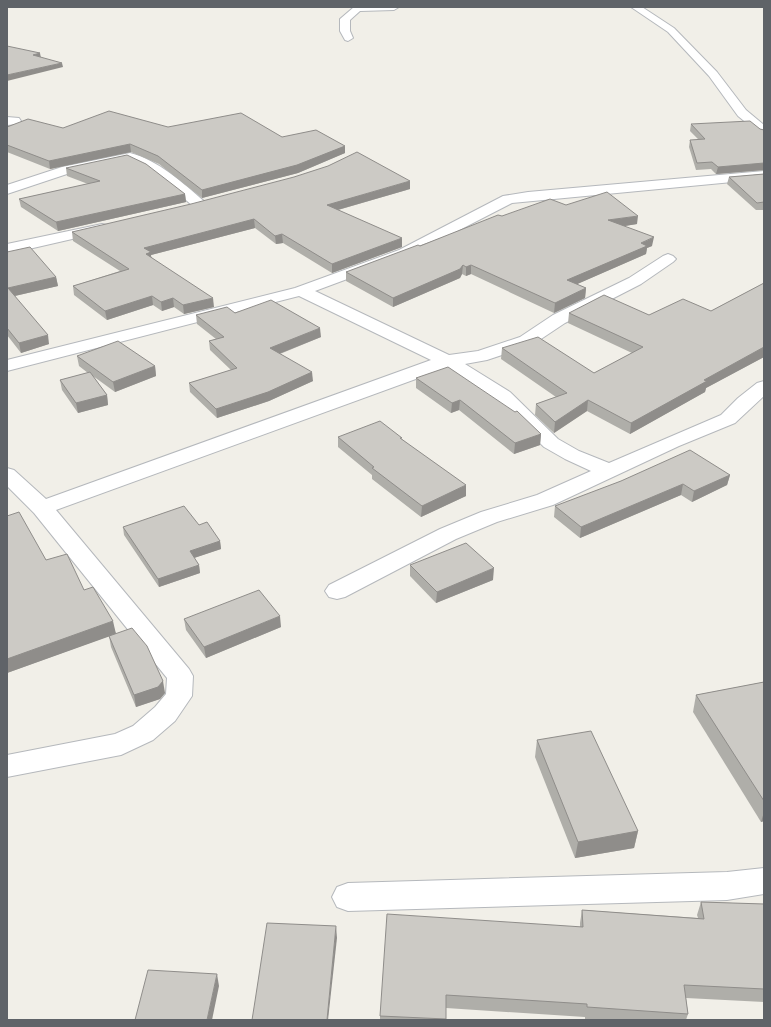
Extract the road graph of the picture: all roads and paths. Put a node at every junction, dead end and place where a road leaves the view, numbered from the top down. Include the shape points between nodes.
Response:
1 (359, 7) edge
2 (394, 7) edge
3 (636, 7) edge
4 (348, 38) dead end
5 (764, 131) edge
6 (764, 175) edge
7 (7, 190) edge
8 (214, 201) edge
9 (200, 205) junction
10 (186, 209) edge
11 (117, 225) edge
12 (7, 249) edge
13 (668, 259) dead end
14 (301, 292) junction
15 (447, 361) junction
16 (7, 366) edge
17 (764, 387) edge
18 (608, 471) junction
19 (7, 474) edge
20 (42, 508) junction
21 (338, 591) dead end
22 (7, 766) edge
23 (764, 881) edge
24 (348, 897) dead end

1 - 2 street
1 - 4 street via 345,19
3 - 5 street via 671,30 713,74 742,113
6 - 14 street via 508,199 404,253
7 - 9 street via 67,170 130,157 153,168
8 - 9 street
9 - 10 street
11 - 12 street
13 - 15 street via 636,280 559,319 526,341 481,356
14 - 15 street
14 - 16 street
15 - 18 street via 503,396 551,443
15 - 20 street
17 - 18 street via 728,419
18 - 21 street via 545,500 489,517 448,534
19 - 20 street
20 - 22 street via 180,676 179,696 165,714 142,733 121,744
23 - 24 street via 726,886

